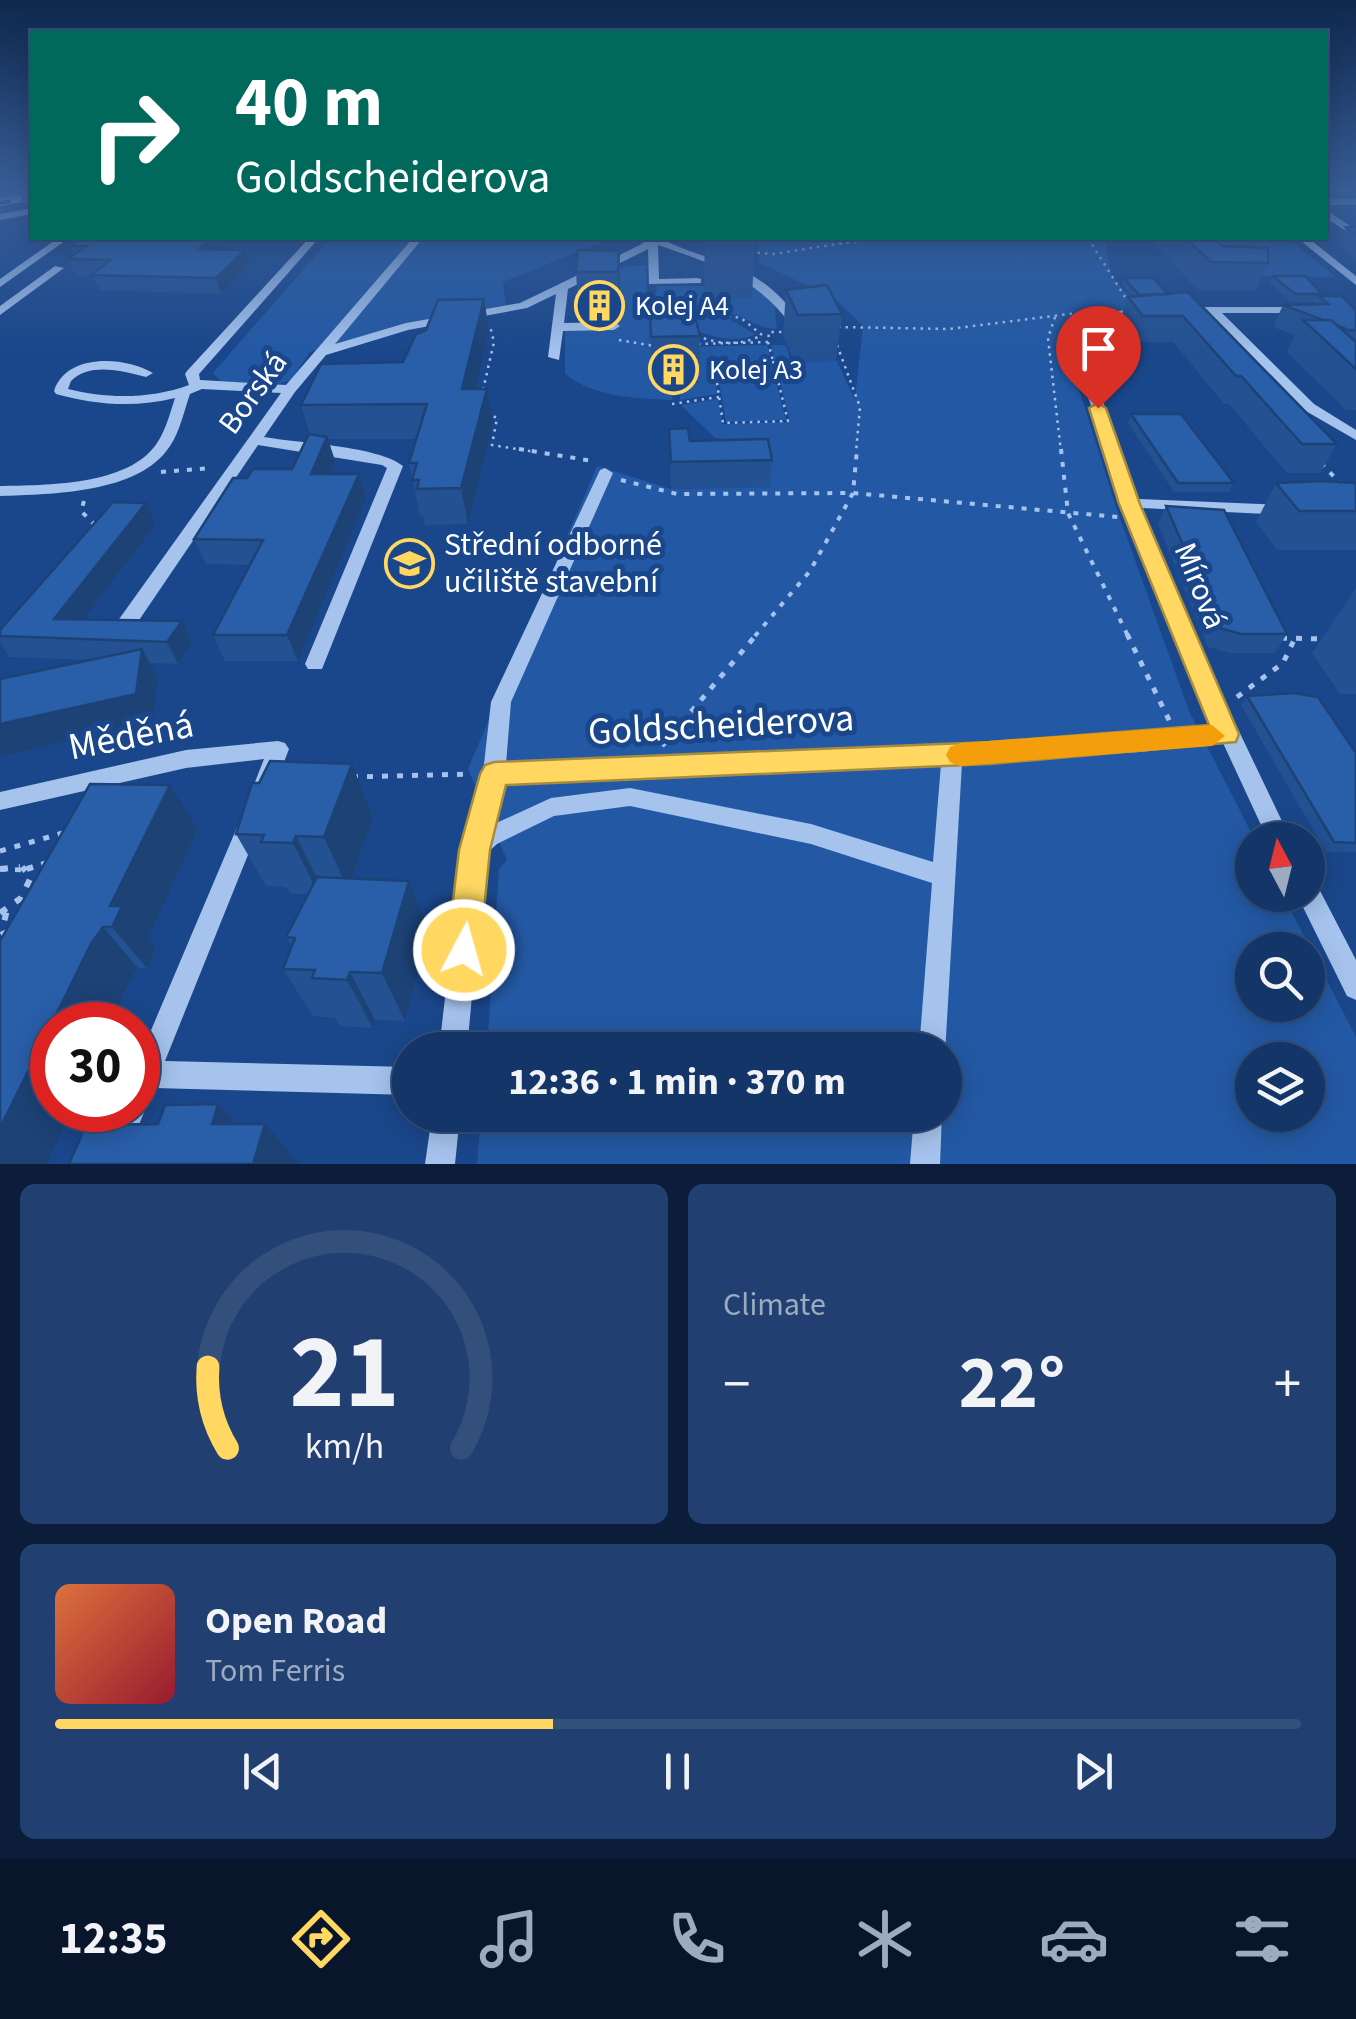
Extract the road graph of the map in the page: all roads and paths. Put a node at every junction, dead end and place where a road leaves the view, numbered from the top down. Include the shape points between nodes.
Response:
1 (55, 244) edge
2 (308, 244) edge
3 (413, 244) edge
4 (644, 244) edge
5 (654, 244) edge
6 (669, 244) edge
7 (827, 244) edge
8 (1092, 244) edge
9 (1310, 244) edge
10 (712, 260) junction
11 (59, 268) dead end
12 (697, 281) dead end
13 (653, 282) junction
14 (1356, 282) edge
15 (0, 284) edge
16 (563, 287) junction
17 (1174, 309) edge
18 (1212, 309) junction
19 (1148, 310) joint
20 (1316, 310) edge
21 (0, 311) edge
22 (482, 314) junction
23 (673, 314) junction
24 (1111, 314) junction
25 (1055, 316) junction
26 (614, 326) dead end
27 (671, 326) edge
28 (798, 326) junction
29 (558, 327) junction
30 (761, 331) junction
31 (769, 332) junction
32 (742, 342) junction
33 (768, 342) junction
34 (836, 343) edge
35 (691, 344) edge
36 (640, 346) dead end
37 (657, 346) edge
38 (321, 352) junction
39 (554, 357) dead end
40 (773, 362) junction
41 (146, 373) dead end
42 (201, 386) junction
43 (290, 389) junction
44 (483, 392) edge
45 (182, 394) junction
46 (719, 397) junction
47 (672, 404) dead end
48 (479, 410) edge
49 (1356, 436) edge
50 (255, 440) junction
51 (1317, 458) edge
52 (236, 467) junction
53 (605, 473) junction
54 (129, 474) junction
55 (1343, 486) edge
56 (0, 490) edge
57 (853, 493) junction
58 (85, 500) dead end
59 (1134, 511) junction
60 (1311, 512) edge
61 (1068, 513) junction
62 (96, 526) edge
63 (124, 627) edge
64 (1268, 638) edge
65 (1295, 638) junction
66 (1341, 640) dead end
67 (314, 664) dead end
68 (1223, 727) junction
69 (1179, 740) junction
70 (952, 755) junction
71 (661, 770) junction
72 (494, 774) junction
73 (336, 777) edge
74 (0, 802) edge
75 (1271, 822) edge
76 (74, 831) edge
77 (474, 850) junction
78 (0, 851) edge
79 (58, 864) edge
80 (0, 868) edge
81 (27, 869) junction
82 (944, 876) junction
83 (4, 911) edge
84 (1318, 912) edge
85 (9, 945) edge
86 (1356, 987) edge
87 (455, 1032) edge
88 (934, 1032) edge
89 (160, 1040) edge
90 (392, 1081) edge
91 (160, 1084) edge
92 (444, 1132) edge
93 (927, 1132) edge
94 (440, 1164) edge
95 (925, 1164) edge

1 - 15 street
2 - 42 street via 196,369 192,378
3 - 38 street
4 - 16 street, Borská
5 - 13 street
6 - 10 street
7 - 10 path
8 - 19 path via 1118,292
9 - 14 street
10 - 28 street via 749,274 784,303
11 - 21 street
12 - 13 street
13 - 23 path via 652,294
16 - 22 street, Borská via 523,306
16 - 29 street
17 - 18 street
18 - 20 street
18 - 49 street via 1308,408
19 - 24 street
22 - 38 street, Borská
22 - 44 path via 494,342
23 - 27 path
23 - 30 path via 718,312
23 - 32 path via 690,332
24 - 25 path
24 - 59 street, Mírová via 1092,320 1076,345
25 - 28 path via 949,329
25 - 61 path via 1048,338
26 - 29 street
28 - 31 path
29 - 39 street
30 - 31 path
30 - 32 path via 759,339
31 - 33 path
32 - 33 path
32 - 35 path
33 - 40 path
34 - 57 path via 860,408
36 - 37 path
38 - 43 street, Borská
40 - 46 path via 714,363
40 - 46 path via 788,422 723,423
41 - 45 street via 94,366 70,375 61,391 151,399
42 - 43 street
42 - 45 street
43 - 50 street, Borská
45 - 54 street via 162,449
46 - 47 path
48 - 53 path via 497,418 492,445 605,462
50 - 52 street, Borská
50 - 67 street via 382,458 395,466
51 - 55 path
52 - 54 path
52 - 63 street, Borská
53 - 57 path via 676,494
53 - 72 street via 501,702
54 - 56 street
57 - 61 path
57 - 71 path via 810,571 656,753
58 - 62 path via 81,511
59 - 60 street
59 - 61 path
59 - 68 street, Mírová
61 - 69 path
64 - 65 path
65 - 66 path
65 - 68 path via 1282,663 1240,692
68 - 69 street, Goldscheiderova
68 - 75 street, Mírová
69 - 70 street, Goldscheiderova
70 - 71 street, Goldscheiderova
70 - 82 street
71 - 72 street, Goldscheiderova
72 - 73 path
72 - 77 street
74 - 89 street, Měděná via 186,759 278,750
76 - 78 path
77 - 82 street, Goldscheiderova via 551,808 630,797 865,848
77 - 87 street
79 - 81 path
80 - 81 path
81 - 83 path via 28,890
82 - 88 street
83 - 85 path
84 - 86 street
90 - 91 street
92 - 94 street
93 - 95 street

